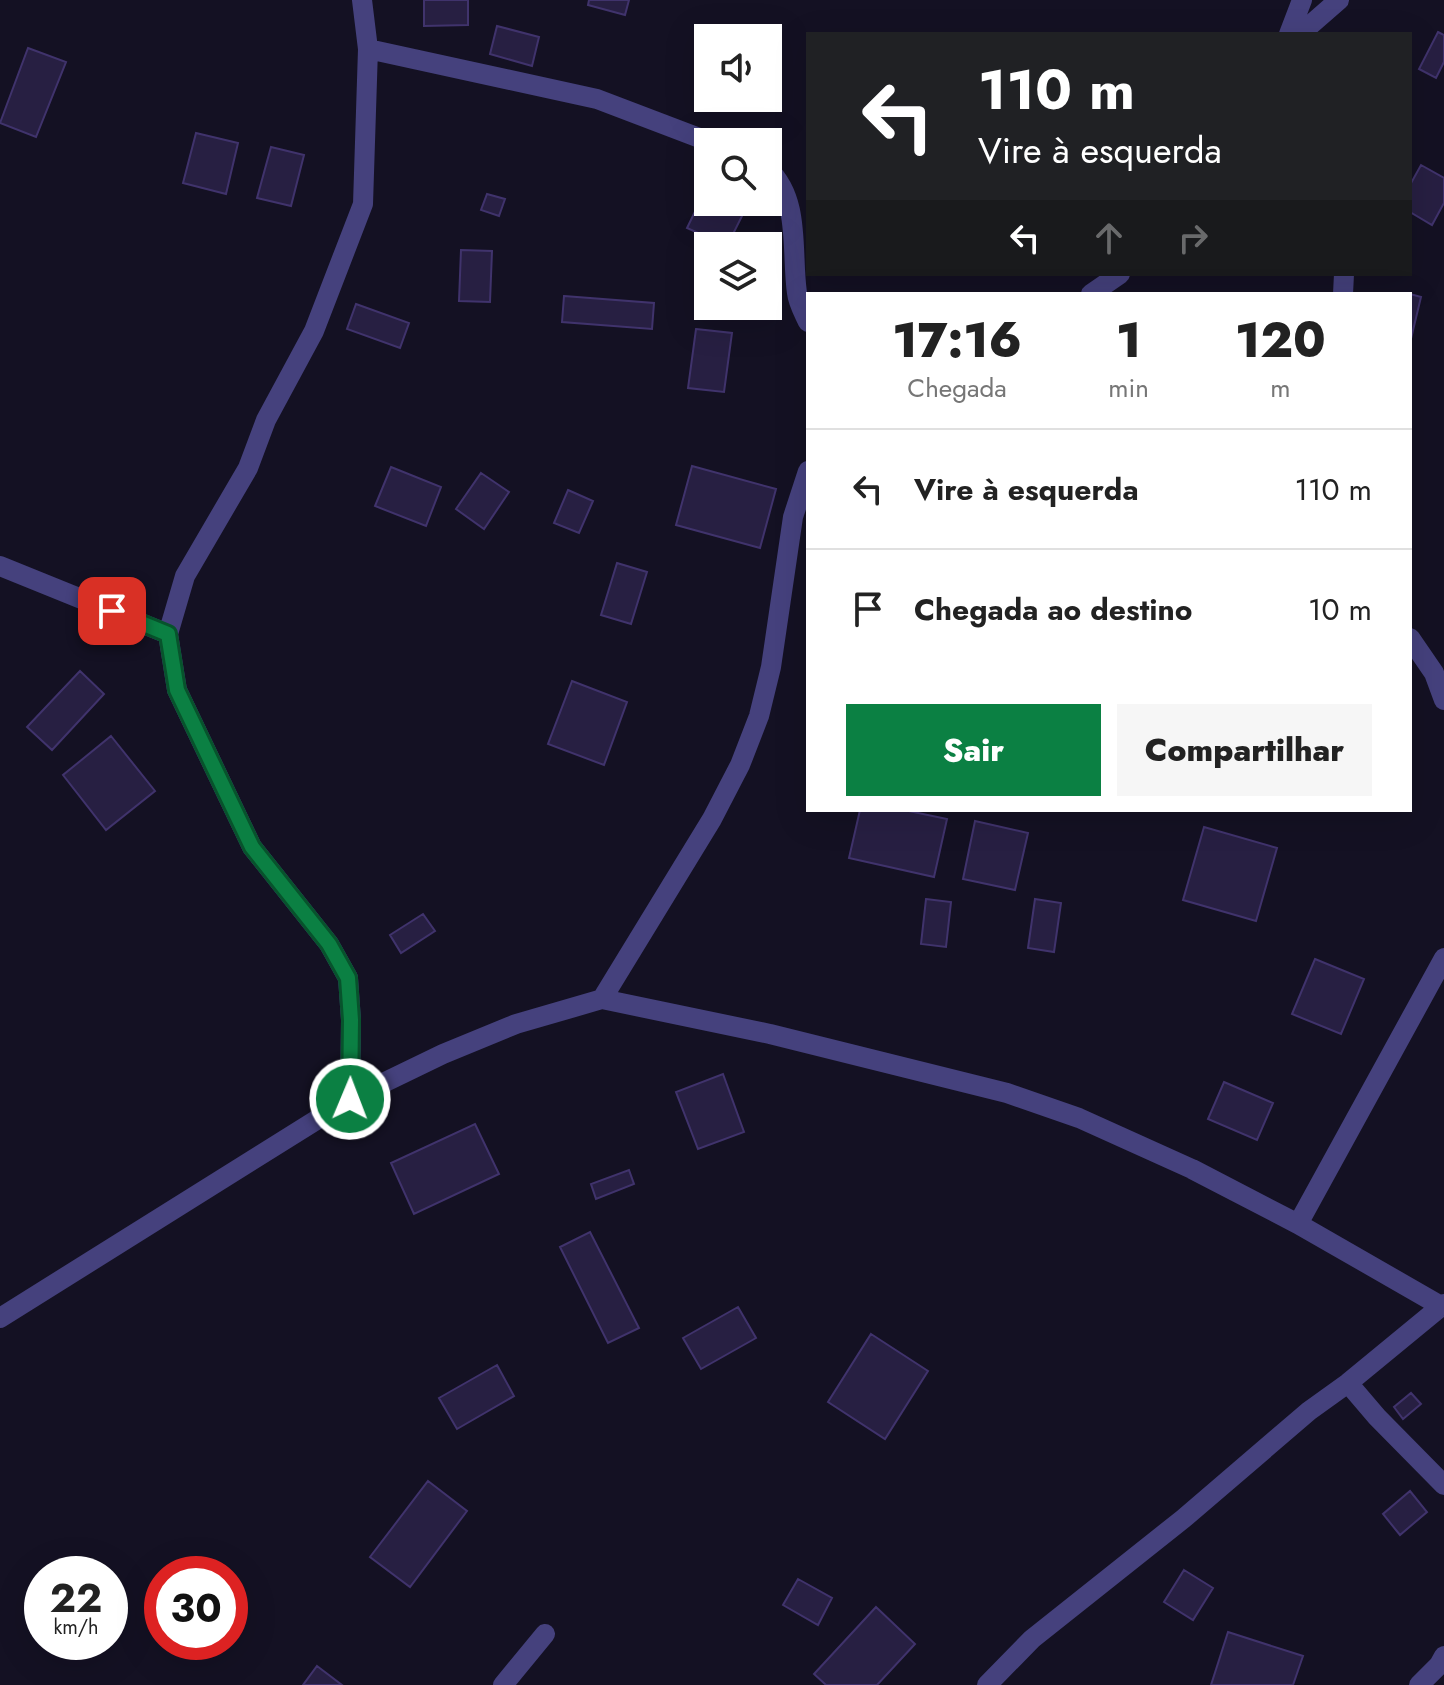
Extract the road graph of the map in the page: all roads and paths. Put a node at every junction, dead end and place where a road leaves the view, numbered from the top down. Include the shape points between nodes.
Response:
1 (362, 0) edge
2 (1302, 0) edge
3 (1339, 0) edge
4 (1290, 32) edge
5 (1302, 32) edge
6 (368, 49) junction
7 (694, 136) edge
8 (782, 184) edge
9 (1117, 276) edge
10 (1094, 292) edge
11 (806, 317) edge
12 (806, 477) edge
13 (0, 566) edge
14 (168, 634) junction
15 (1412, 641) edge
16 (1444, 700) edge
17 (1444, 958) edge
18 (602, 999) junction
19 (350, 1099) junction
20 (1298, 1224) junction
21 (1442, 1305) edge
22 (0, 1318) edge
23 (1348, 1383) junction
24 (1444, 1485) edge
25 (545, 1634) dead end
26 (1444, 1656) edge
27 (503, 1685) edge
28 (987, 1685) edge
29 (1419, 1685) edge

1 - 6 street
2 - 4 street
3 - 5 street
6 - 7 street via 597,99
6 - 14 street via 363,204 314,331 266,420 248,468 185,576
8 - 11 street via 788,197 797,296
9 - 10 street
12 - 18 street via 793,517 771,667 740,765
13 - 14 street
14 - 19 street via 177,690 252,847 329,944 348,978
15 - 16 street via 1434,673
17 - 20 street
18 - 19 street via 516,1024
18 - 20 street via 1007,1093 1079,1118
19 - 22 street
20 - 21 street
21 - 23 street
23 - 24 street
23 - 28 street via 1032,1639
25 - 27 street
26 - 29 street

